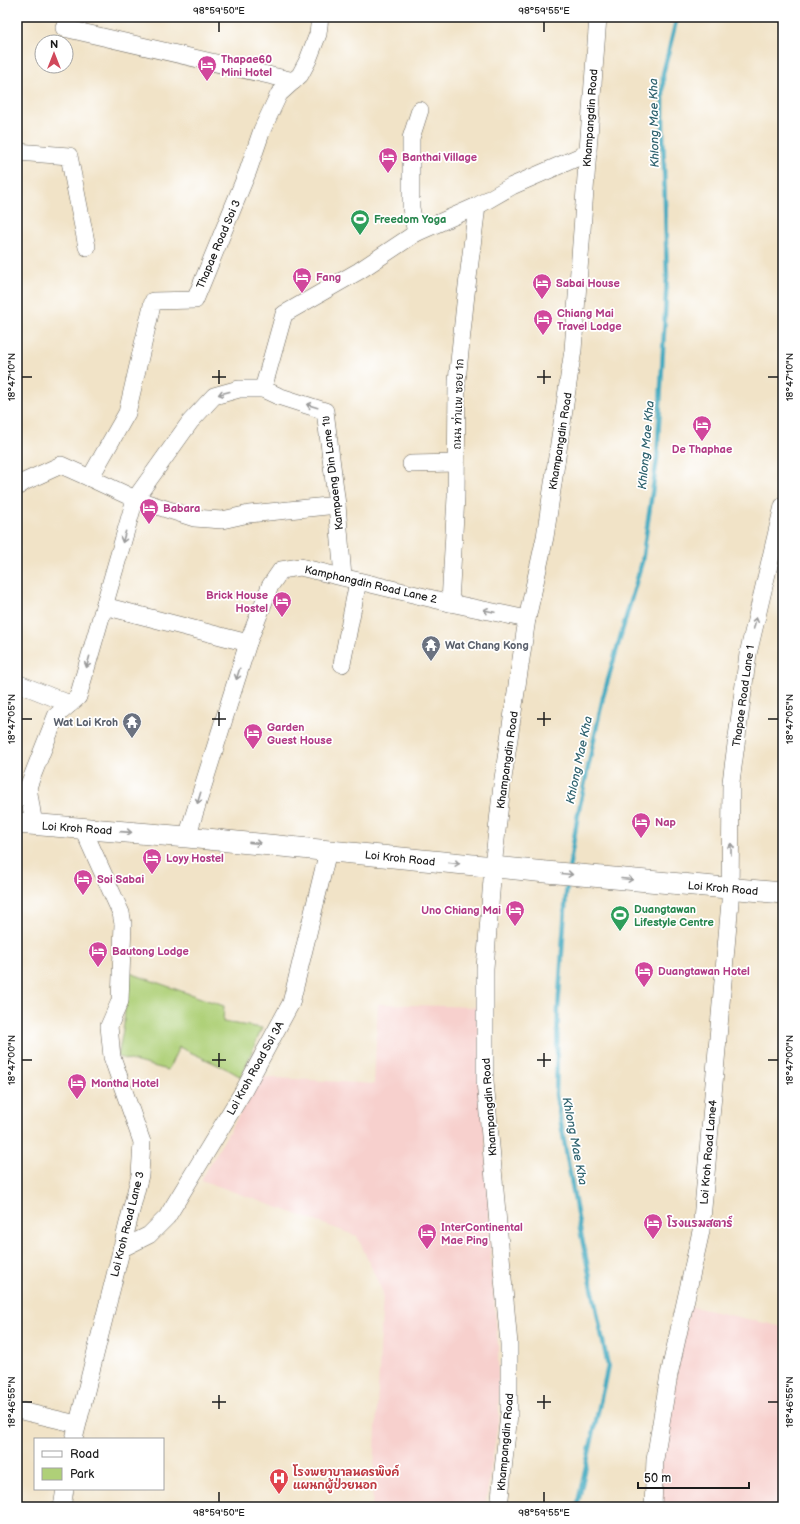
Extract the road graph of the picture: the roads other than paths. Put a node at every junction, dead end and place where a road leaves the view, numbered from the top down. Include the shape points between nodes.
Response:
1 (320, 17) edge
2 (598, 17) edge
3 (64, 28) dead end
4 (294, 81) junction
5 (420, 110) dead end
6 (17, 152) edge
7 (588, 153) junction
8 (477, 206) junction
9 (416, 233) junction
10 (87, 247) dead end
11 (263, 389) junction
12 (456, 463) junction
13 (411, 464) dead end
14 (90, 478) junction
15 (17, 486) edge
16 (135, 500) junction
17 (337, 505) junction
18 (783, 506) edge
19 (351, 579) junction
20 (450, 603) junction
21 (104, 606) junction
22 (527, 620) junction
23 (248, 643) junction
24 (342, 664) dead end
25 (17, 683) edge
26 (70, 704) junction
27 (28, 787) junction
28 (17, 800) edge
29 (26, 824) edge
30 (83, 829) junction
31 (187, 837) junction
32 (328, 851) junction
33 (493, 867) junction
34 (731, 888) junction
35 (783, 893) edge
36 (121, 1249) junction
37 (17, 1410) edge
38 (76, 1431) edge
39 (65, 1490) edge
40 (62, 1507) edge
41 (499, 1507) edge
42 (653, 1507) edge

1 - 4 street, Thapae Road Soi 3 via 318,34 308,60 300,76
2 - 7 street, Khampangdin Road
3 - 4 street
4 - 14 street, Thapae Road Soi 3 via 280,94 262,130 248,171 195,300 153,302 127,413
5 - 9 street via 411,138 411,208
6 - 10 street via 69,156
7 - 8 street via 512,186
7 - 22 street, Khampangdin Road via 573,350 545,537
8 - 9 street
8 - 12 street, ถนน ท่าแพ ซอย 1ก via 457,381
9 - 11 street via 359,272 284,314
11 -> 16 street via 239,389 214,396 190,422
17 -> 11 street, Kampaeng Din Lane 1ข via 325,411
12 - 13 street
12 - 20 street, ถนน ท่าแพ ซอย 1ก
14 - 15 street via 61,465
14 - 16 street
16 - 17 street via 194,518 222,520 250,514
16 -> 21 street
17 - 19 street, Kampaeng Din Lane 1ข
34 -> 18 street, Thapae Road Lane 1 via 731,782 747,661
19 - 20 street, Kamphangdin Road Lane 2
19 - 23 street, Kamphangdin Road Lane 2 via 300,567 281,570 270,586
19 - 24 street, Kampaeng Din Lane 1ข
22 -> 20 street, Kamphangdin Road Lane 2
21 - 23 street
21 -> 26 street via 78,697
22 - 33 street, Khampangdin Road via 502,785
23 -> 31 street, Kamphangdin Road Lane 2
25 - 26 street
26 - 27 street via 56,716
27 - 28 street
27 - 29 street
29 - 30 street, Loi Kroh Road
30 -> 31 street, Loi Kroh Road
30 - 36 street, Loi Kroh Road Lane 3 via 121,913 123,924 120,1001 109,1026 112,1058 142,1142 140,1175
31 -> 32 street, Loi Kroh Road
32 -> 33 street, Loi Kroh Road
32 - 36 street, Loi Kroh Road Soi 3A via 291,1003 244,1090 168,1217 149,1235
33 -> 34 street, Loi Kroh Road
33 - 41 street, Khampangdin Road via 485,968 485,1081 509,1344 509,1414
34 - 35 street, Loi Kroh Road
34 - 42 street, Loi Kroh Road Lane4 via 701,1231 669,1375 655,1459
36 - 38 street, Loi Kroh Road Lane 3
37 - 38 street
39 - 40 street

